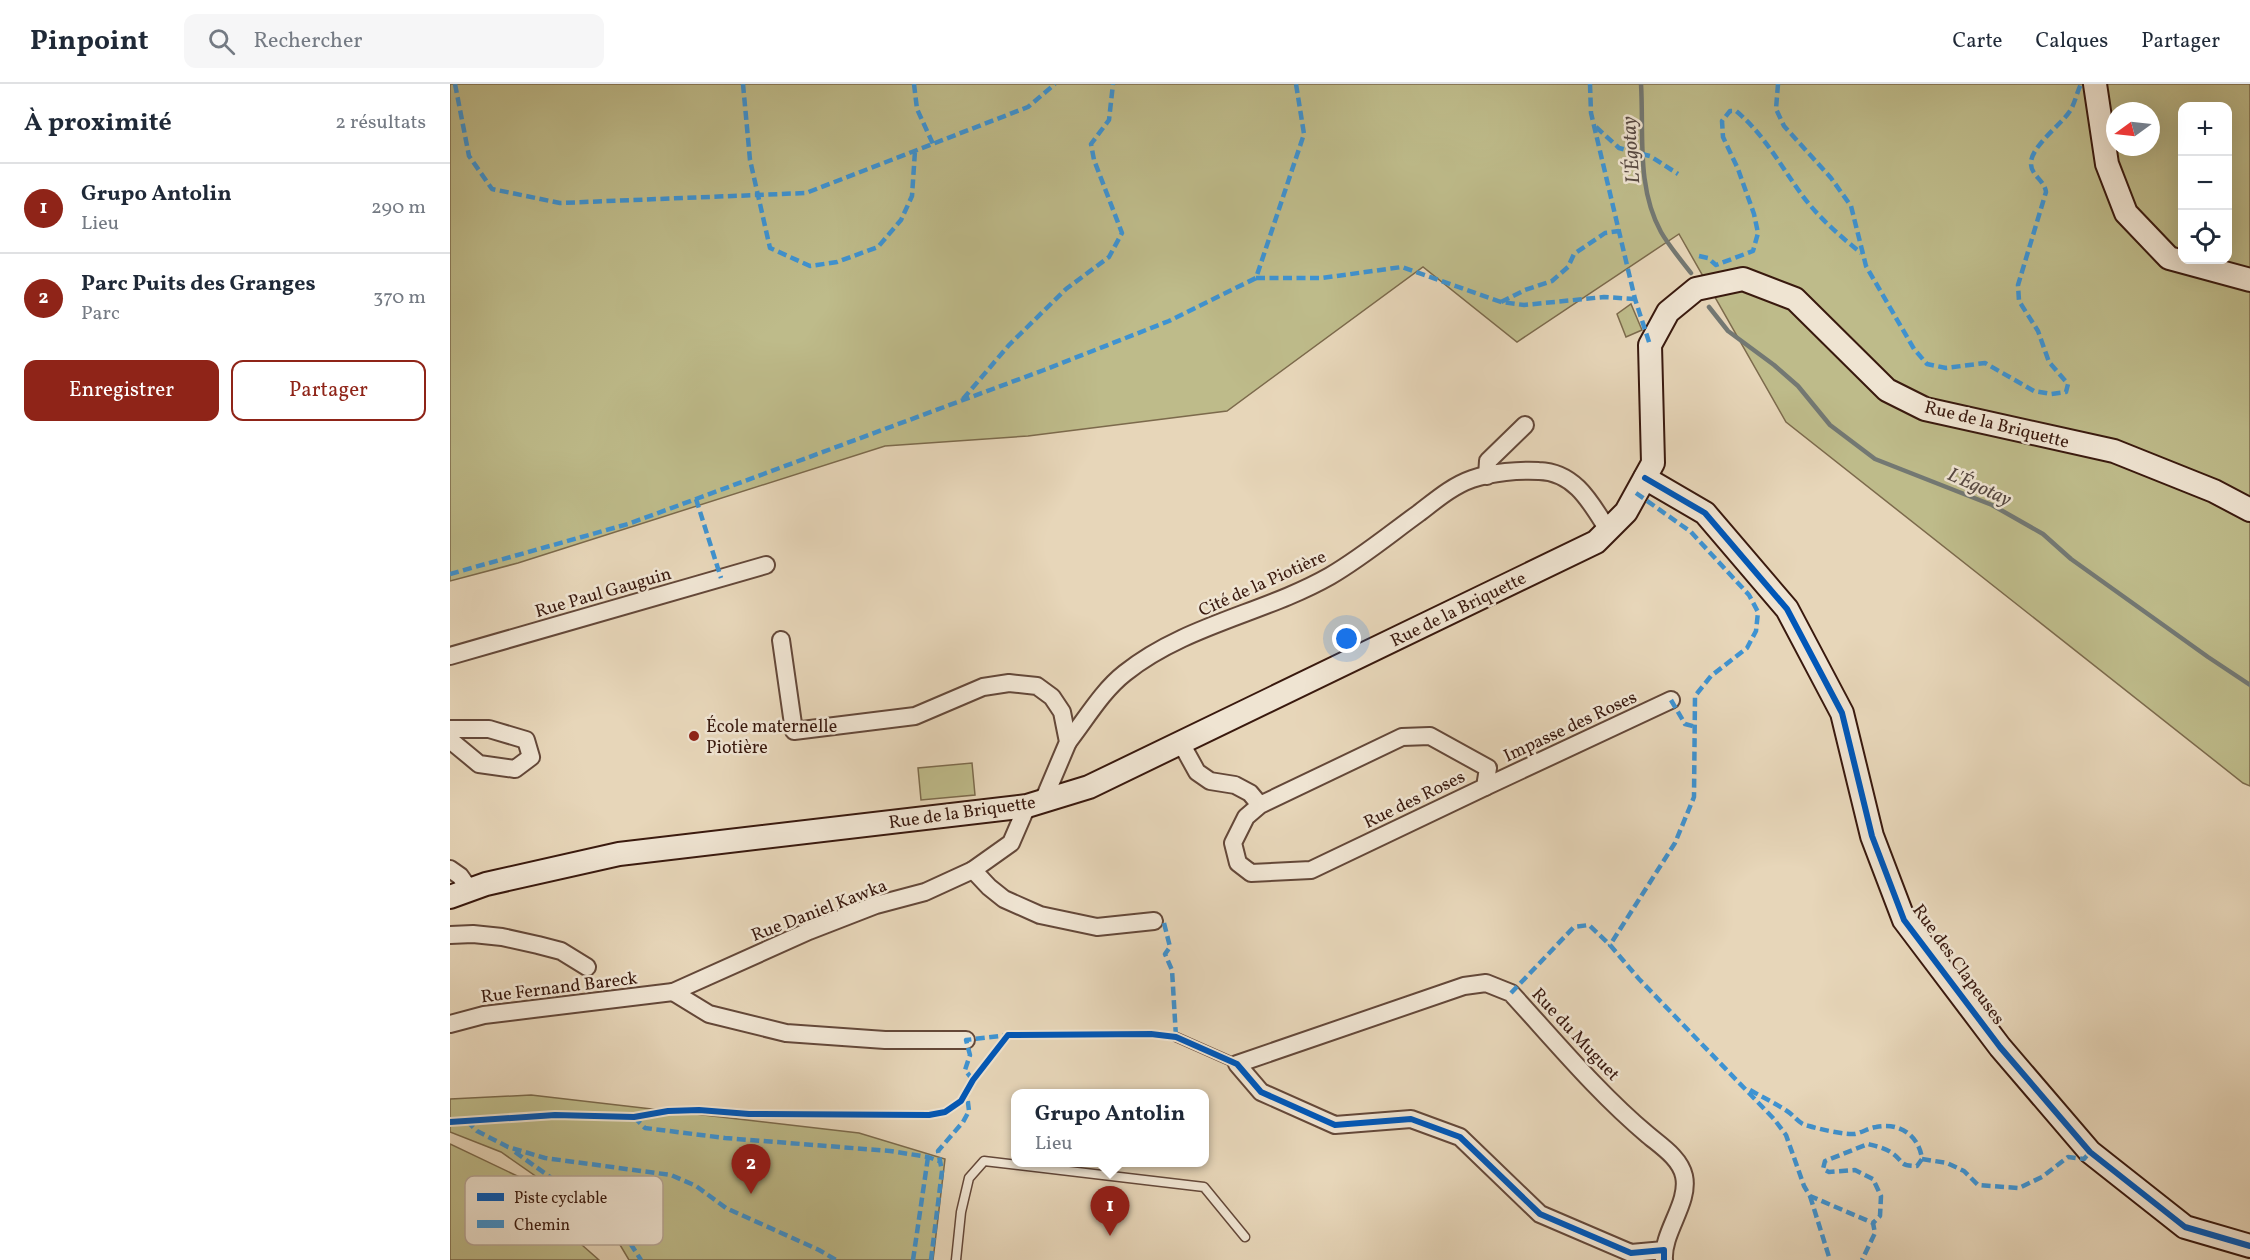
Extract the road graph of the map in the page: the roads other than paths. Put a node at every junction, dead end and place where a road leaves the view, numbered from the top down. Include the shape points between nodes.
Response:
1 (2096, 84) edge
2 (2250, 280) edge
3 (1525, 425) dead end
4 (1487, 476) junction
5 (1645, 478) junction
6 (2250, 510) edge
7 (1608, 530) junction
8 (766, 565) dead end
9 (780, 640) dead end
10 (450, 656) edge
11 (1671, 700) dead end
12 (450, 729) edge
13 (450, 740) edge
14 (1068, 742) junction
15 (1181, 743) junction
16 (1485, 787) junction
17 (1035, 803) junction
18 (1260, 805) junction
19 (450, 869) edge
20 (973, 870) junction
21 (460, 893) edge
22 (1154, 921) dead end
23 (450, 935) edge
24 (587, 968) dead end
25 (676, 990) junction
26 (450, 1024) edge
27 (1176, 1037) dead end
28 (966, 1040) dead end
29 (1237, 1064) junction
30 (1011, 1164) edge
31 (1035, 1167) edge
32 (1245, 1237) dead end
33 (2250, 1246) edge
34 (1664, 1255) edge
35 (956, 1260) edge

1 - 2 main road via 2107,164 2126,213 2169,258
3 - 4 street via 1488,461
4 - 7 street, Cité de la Piotière via 1520,470 1567,478 1586,495
4 - 14 street, Cité de la Piotière via 1473,478 1448,491 1329,576 1154,652 1108,690
5 - 6 main road, Rue de la Briquette via 1653,464 1650,345 1668,312 1696,289 1743,279 1795,299 1887,390 1925,409 2114,451 2214,491
5 - 7 main road, Rue de la Briquette via 1626,512
5 - 33 main road, Rue des Clapeuses via 1705,513 1787,609 1842,713 1872,836 1904,920 2001,1047 2090,1152 2186,1227
7 - 15 main road, Rue de la Briquette via 1596,542
8 - 10 street, Rue Paul Gauguin
9 - 14 street via 794,731 915,716 983,687 1009,683 1037,686 1052,698 1062,712
11 - 16 street, Impasse des Roses
12 - 13 street via 489,729 526,740 531,757 515,769 479,764
14 - 17 street, Cité de la Piotière
15 - 17 main road, Rue de la Briquette via 1089,787
15 - 18 street via 1197,772 1210,781 1235,785 1250,793
16 - 18 street, Rue des Roses via 1488,768 1430,736 1402,737
16 - 18 street, Rue des Roses via 1311,870 1251,873 1238,863 1233,843 1246,817
17 - 20 street, Rue Daniel Kawka via 1011,843
17 - 21 main road, Rue de la Briquette via 619,854
19 - 21 street via 460,876
20 - 22 street via 1005,899 1040,915 1097,927
20 - 25 street, Rue Daniel Kawka via 925,892 876,905 820,927
23 - 24 street via 502,937 538,945 561,951
25 - 26 street, Rue Fernand Bareck via 484,1015
25 - 28 street via 709,1014 786,1033 885,1040
27 - 29 lane
29 - 34 street via 1261,1092 1335,1125 1411,1119 1460,1137 1540,1214 1631,1253
29 - 34 street, Rue du Muguet via 1464,986 1486,983 1511,993 1621,1112 1675,1158 1684,1176 1684,1193
30 - 35 lane via 984,1161 969,1178
31 - 32 lane via 1204,1187

